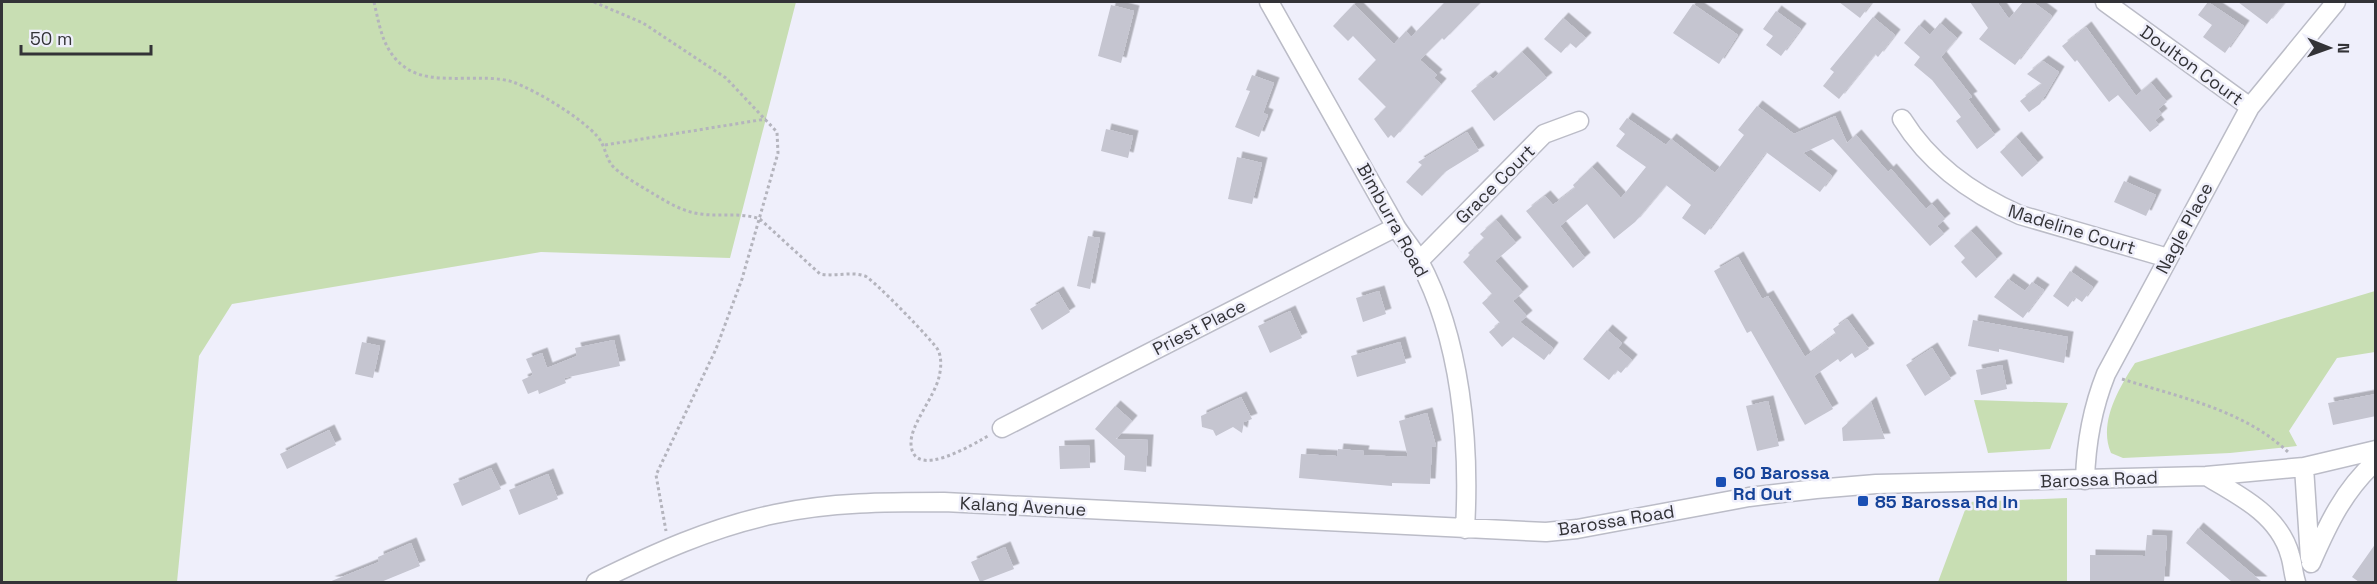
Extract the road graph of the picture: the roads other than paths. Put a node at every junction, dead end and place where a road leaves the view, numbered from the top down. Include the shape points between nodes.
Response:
1 (1269, 2) edge
2 (2105, 2) edge
3 (2336, 2) edge
4 (2250, 107) junction
5 (1902, 119) dead end
6 (1579, 120) dead end
7 (1396, 227) junction
8 (2168, 258) junction
9 (1419, 261) junction
10 (1002, 428) road end
11 (2376, 450) edge
12 (2376, 461) edge
13 (2304, 467) junction
14 (2206, 476) junction
15 (2085, 480) junction
16 (1465, 529) junction
17 (2311, 563) junction
18 (596, 582) edge
19 (2296, 582) edge
20 (2305, 582) edge

1 - 7 street, Bimburra Road
2 - 4 street, Doulton Court
3 - 4 street, Nagle Place
4 - 8 street, Nagle Place
5 - 8 street, Madeline Court via 1937,162 1999,206
6 - 9 street, Grace Court via 1544,134
7 - 9 street, Bimburra Road
7 - 10 street, Priest Place
8 - 15 street, Nagle Place via 2106,374 2089,428
9 - 16 street, Bimburra Road via 1450,346 1461,400
11 - 13 street, Barossa Road
12 - 17 street via 2343,496
13 - 14 street, Barossa Road
13 - 17 street
14 - 15 street, Barossa Road
14 - 19 street via 2270,520 2290,554
15 - 16 street, Barossa Road via 1846,486 1749,497 1577,529
16 - 18 street, Kalang Avenue via 944,502 866,503 774,514 669,547
17 - 20 street

